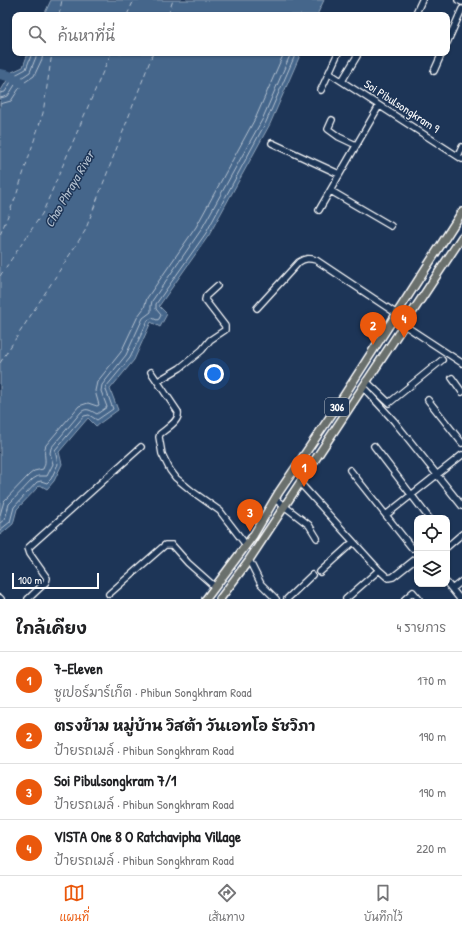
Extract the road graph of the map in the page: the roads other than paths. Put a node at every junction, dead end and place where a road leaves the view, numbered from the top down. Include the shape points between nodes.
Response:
1 (422, 0) edge
2 (458, 0) edge
3 (462, 2) edge
4 (462, 9) edge
5 (416, 12) edge
6 (450, 36) edge
7 (337, 56) edge
8 (356, 56) dead end
9 (441, 56) edge
10 (434, 71) dead end
11 (329, 73) junction
12 (342, 81) junction
13 (321, 90) dead end
14 (379, 106) junction
15 (332, 120) dead end
16 (272, 143) dead end
17 (356, 145) junction
18 (462, 147) edge
19 (460, 158) edge
20 (339, 174) junction
21 (331, 191) junction
22 (319, 210) dead end
23 (462, 212) edge
24 (391, 226) dead end
25 (462, 237) edge
26 (217, 286) dead end
27 (257, 308) dead end
28 (397, 314) junction
29 (404, 325) junction
30 (442, 360) dead end
31 (462, 363) edge
32 (151, 372) dead end
33 (452, 378) dead end
34 (158, 381) junction
35 (364, 384) junction
36 (462, 392) edge
37 (428, 400) dead end
38 (462, 443) edge
39 (374, 446) dead end
40 (141, 447) dead end
41 (462, 455) edge
42 (350, 470) dead end
43 (437, 475) junction
44 (300, 483) junction
45 (411, 496) junction
46 (275, 499) junction
47 (462, 506) edge
48 (284, 507) junction
49 (386, 515) junction
50 (427, 515) edge
51 (264, 517) junction
52 (272, 525) junction
53 (462, 534) edge
54 (317, 538) dead end
55 (353, 542) junction
56 (450, 544) edge
57 (246, 545) junction
58 (412, 548) dead end
59 (248, 560) junction
60 (414, 560) edge
61 (379, 570) junction
62 (320, 572) dead end
63 (312, 575) dead end
64 (462, 580) edge
65 (215, 587) junction
66 (450, 587) edge
67 (452, 589) junction
68 (109, 594) dead end
69 (223, 598) edge
70 (28, 599) edge
71 (206, 599) edge
72 (276, 599) edge
73 (287, 599) edge
74 (346, 599) edge
75 (406, 599) edge
76 (419, 599) edge
77 (460, 599) edge

1 - 5 street
2 - 3 street
4 - 6 street
7 - 11 street
8 - 12 street
9 - 10 street
11 - 12 street, Soi Pibulsongkram 9
11 - 13 street
12 - 14 street, Soi Pibulsongkram 9
14 - 17 street
14 - 19 street, Soi Pibulsongkram 9
15 - 17 street via 328,128
16 - 20 street
17 - 20 street
18 - 19 street
20 - 21 street
21 - 22 street
21 - 24 street
23 - 28 main road, 306
25 - 29 main road, 306
26 - 34 street via 205,300 225,326 225,330 210,340 180,368
27 - 28 street via 299,262 310,258
28 - 46 main road, 306
29 - 31 street
29 - 35 main road, 306
30 - 35 street via 389,403
32 - 34 street
33 - 36 street
34 - 57 street via 179,416 159,436 165,463 176,478 220,511
35 - 43 street
35 - 44 main road, 306
37 - 38 street
39 - 45 street
40 - 70 street via 28,548 47,578
41 - 43 street
42 - 49 street
43 - 45 street
43 - 47 street
44 - 48 main road, 306
44 - 55 street
45 - 49 street
45 - 50 street
46 - 48 street
46 - 51 main road, 306
48 - 52 main road, 306
48 - 54 street via 309,525
49 - 58 street
51 - 52 main road
51 - 57 main road, 306
52 - 59 main road, 306
53 - 56 street
55 - 61 street
55 - 62 street
57 - 65 main road, 306
59 - 69 main road, 306
59 - 72 street via 262,584
60 - 61 street via 390,578
61 - 74 street
63 - 73 street
64 - 67 street
65 - 68 street via 172,545 167,544
65 - 71 main road, 306
66 - 67 street
67 - 77 street
75 - 76 street via 413,592

